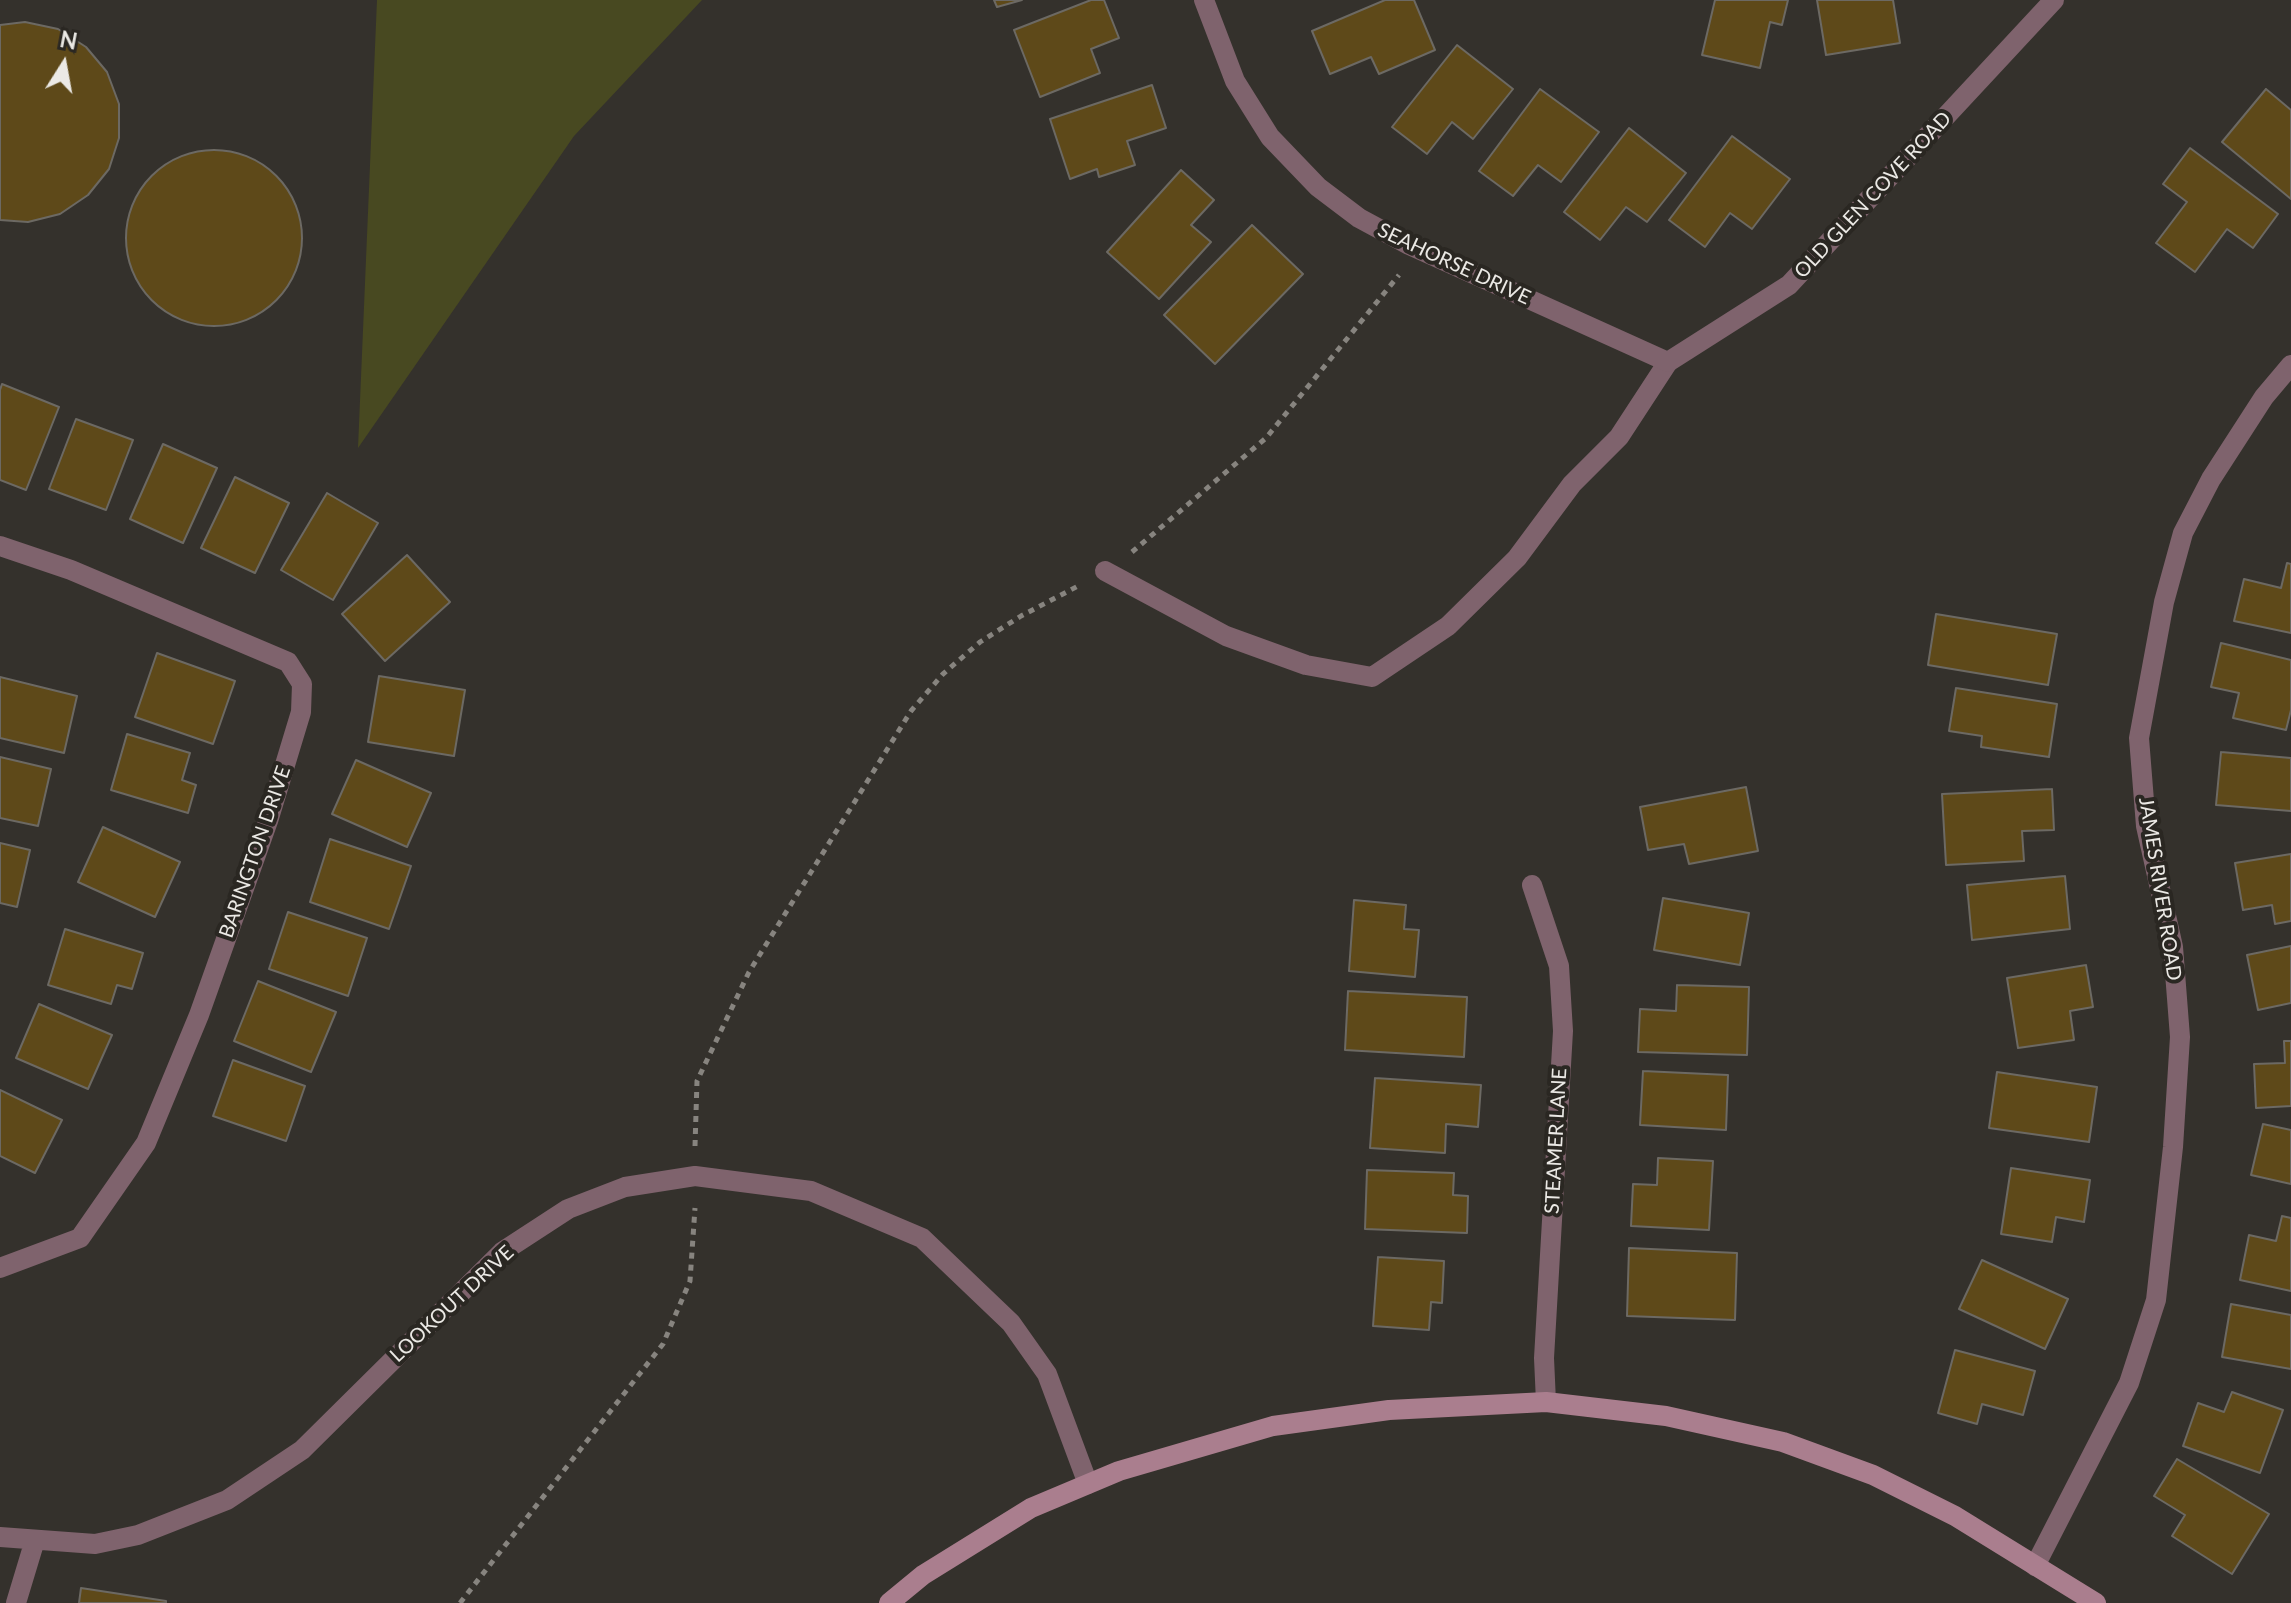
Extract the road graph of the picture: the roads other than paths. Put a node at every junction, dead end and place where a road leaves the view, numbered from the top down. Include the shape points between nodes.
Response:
1 (1204, 0) edge
2 (2054, 0) edge
3 (1668, 362) junction
4 (2291, 365) edge
5 (0, 546) edge
6 (1105, 571) road end
7 (1532, 885) dead end
8 (0, 1268) edge
9 (1546, 1402) junction
10 (1088, 1484) junction
11 (0, 1537) edge
12 (35, 1540) junction
13 (2035, 1566) junction
14 (16, 1603) edge
15 (889, 1603) edge
16 (2096, 1603) edge

1 - 3 street, SEAHORSE DRIVE via 1235,81 1270,137 1318,187 1359,218 1419,250
2 - 3 street, OLD GLEN COVE ROAD via 1789,285
3 - 6 street via 1619,437 1572,484 1517,558 1448,626 1372,677 1306,665 1226,636
4 - 13 street, JAMES RIVER ROAD via 2211,479 2183,533 2164,602 2139,738 2146,826 2173,947 2180,1037 2156,1300 2129,1383
5 - 8 street, BARINGTON DRIVE via 71,570 288,662 302,684 301,712 268,821 199,1015 146,1143 80,1238
7 - 9 street, STEAMER LANE via 1559,966 1563,1031 1544,1358
9 - 10 street via 1389,1410 1273,1426
9 - 13 street via 1666,1416 1783,1442 1873,1475 1955,1516
10 - 12 street, LOOKOUT DRIVE via 1047,1374 1011,1323 922,1238 811,1191 695,1176 625,1187 568,1209 502,1252 302,1450 227,1500 138,1535 95,1544
10 - 15 street via 1031,1508 923,1575
11 - 12 street, LOOKOUT DRIVE
12 - 14 street
13 - 16 street

